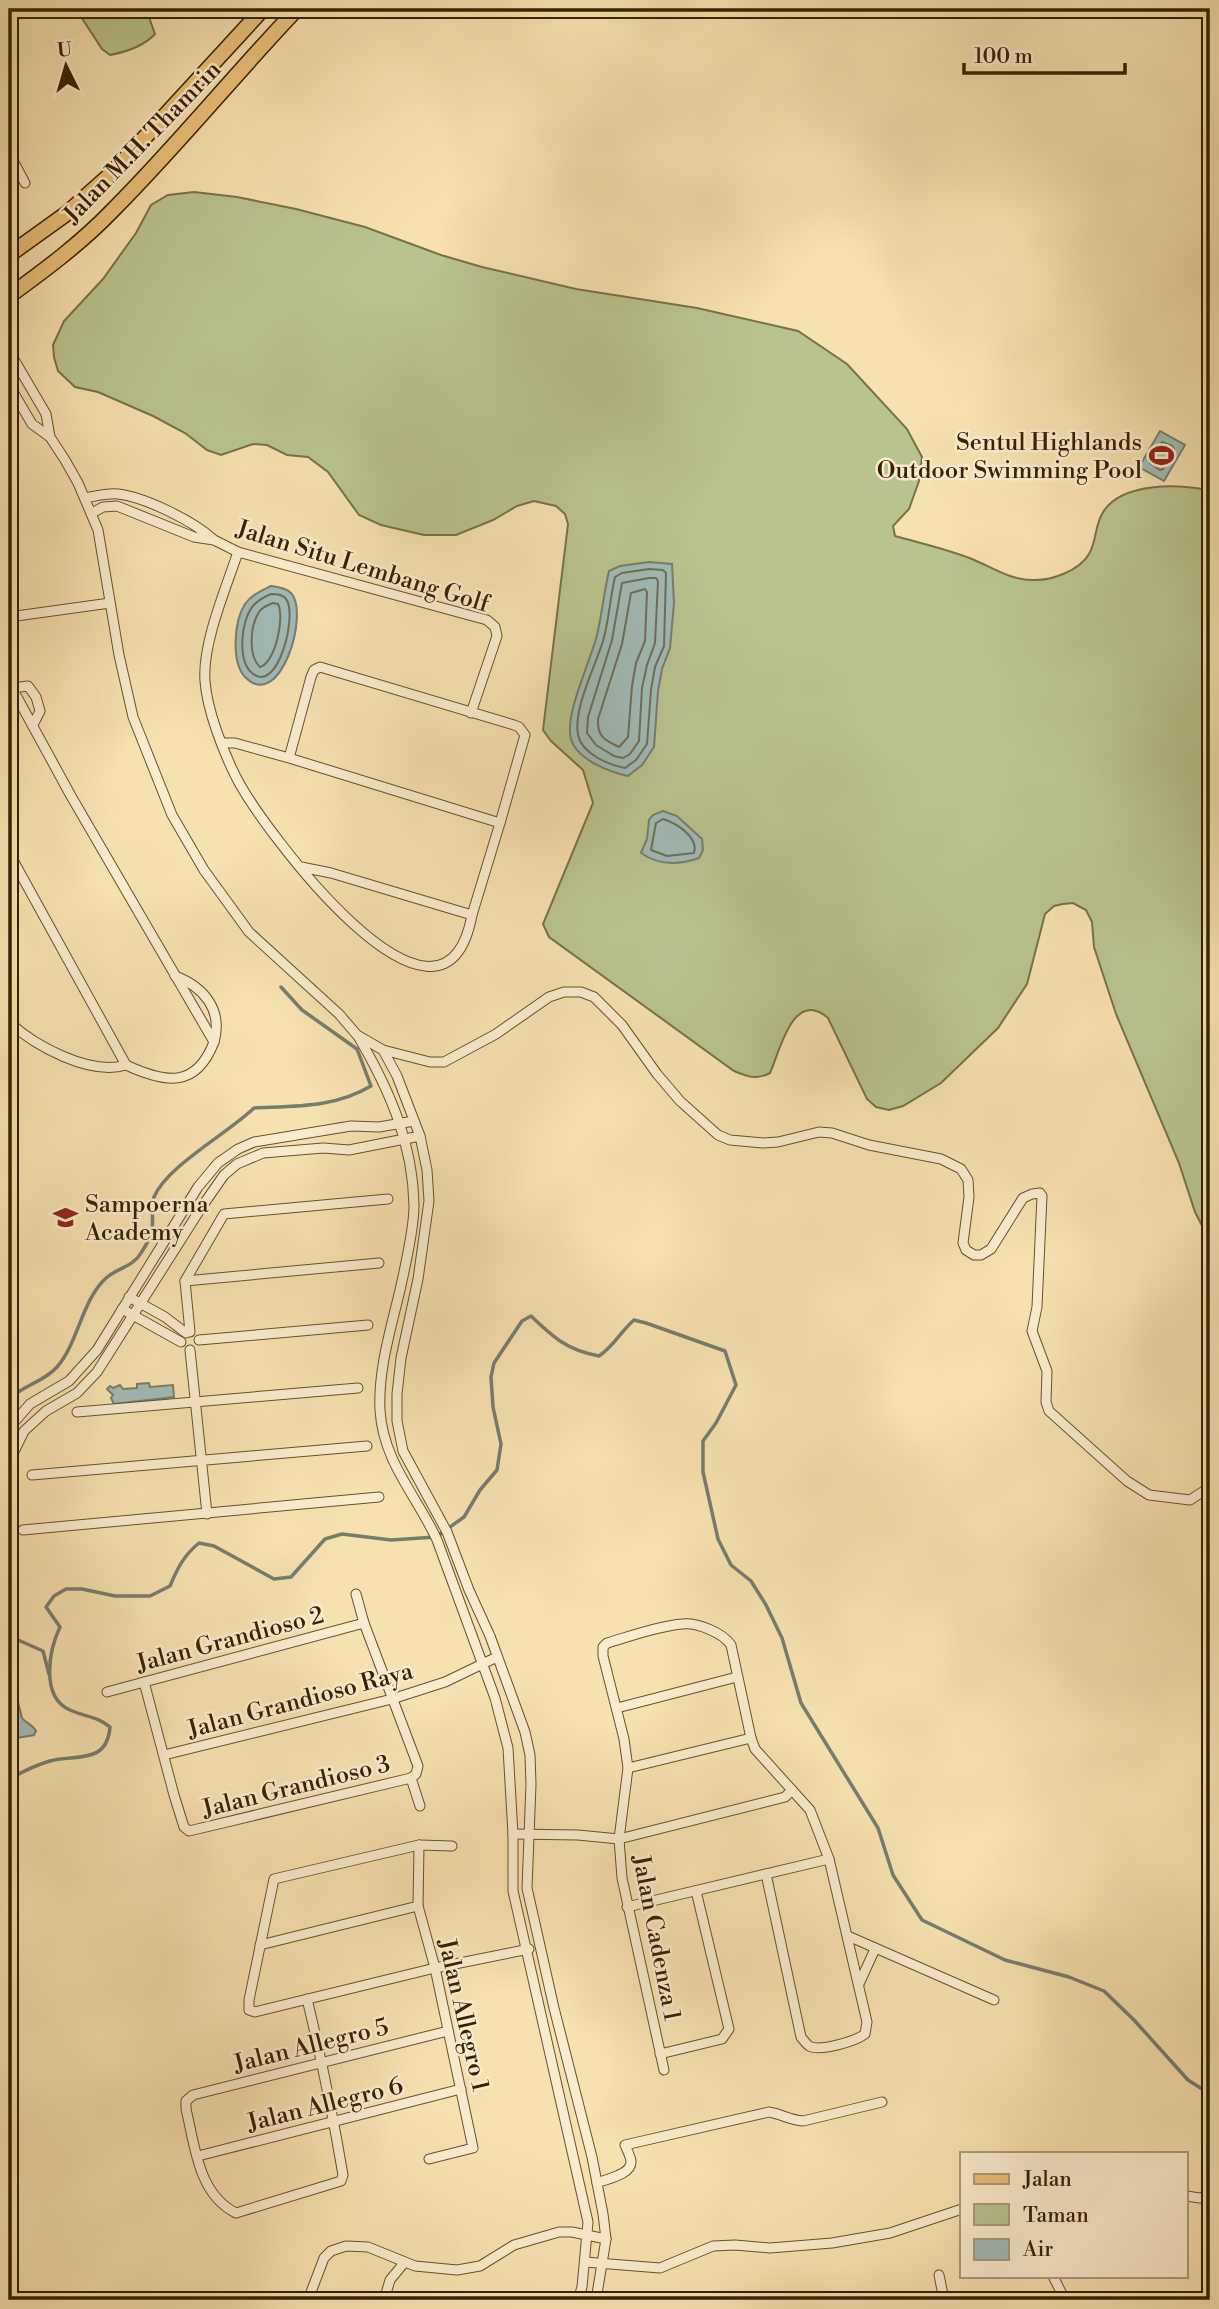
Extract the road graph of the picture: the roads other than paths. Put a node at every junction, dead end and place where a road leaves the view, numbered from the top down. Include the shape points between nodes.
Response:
1 (263, 9) edge
2 (297, 9) edge
3 (9, 153) edge
4 (24, 183) dead end
5 (9, 255) edge
6 (9, 296) edge
7 (9, 351) edge
8 (9, 385) edge
9 (50, 438) junction
10 (85, 498) junction
11 (157, 508) junction
12 (92, 513) junction
13 (149, 520) junction
14 (214, 540) junction
15 (238, 552) junction
16 (110, 603) junction
17 (9, 617) edge
18 (11, 687) edge
19 (471, 713) junction
20 (33, 725) junction
21 (222, 743) junction
22 (289, 758) junction
23 (500, 823) junction
24 (9, 853) edge
25 (301, 867) junction
26 (472, 915) junction
27 (175, 975) junction
28 (9, 1022) edge
29 (357, 1035) junction
30 (214, 1042) junction
31 (383, 1051) junction
32 (126, 1065) junction
33 (414, 1121) junction
34 (400, 1124) junction
35 (379, 1127) junction
36 (321, 1132) junction
37 (420, 1136) junction
38 (404, 1138) junction
39 (379, 1143) junction
40 (323, 1148) junction
41 (388, 1199) dead end
42 (379, 1263) dead end
43 (185, 1281) junction
44 (129, 1297) junction
45 (141, 1304) junction
46 (122, 1309) junction
47 (133, 1315) junction
48 (368, 1325) dead end
49 (186, 1336) junction
50 (199, 1340) junction
51 (190, 1350) junction
52 (358, 1388) dead end
53 (195, 1402) junction
54 (78, 1412) dead end
55 (9, 1428) edge
56 (367, 1446) dead end
57 (202, 1460) junction
58 (9, 1462) edge
59 (32, 1475) dead end
60 (1210, 1487) edge
61 (379, 1497) dead end
62 (207, 1514) junction
63 (23, 1530) dead end
64 (356, 1594) dead end
65 (364, 1623) junction
66 (497, 1657) junction
67 (482, 1666) junction
68 (737, 1677) junction
69 (144, 1682) junction
70 (107, 1692) dead end
71 (392, 1699) junction
72 (617, 1708) junction
73 (751, 1738) junction
74 (164, 1755) junction
75 (628, 1768) junction
76 (411, 1778) junction
77 (792, 1790) junction
78 (420, 1806) dead end
79 (513, 1834) junction
80 (530, 1834) junction
81 (619, 1839) junction
82 (419, 1845) junction
83 (453, 1846) dead end
84 (829, 1859) junction
85 (766, 1874) junction
86 (696, 1891) junction
87 (418, 1906) junction
88 (627, 1907) junction
89 (848, 1936) junction
90 (260, 1945) junction
91 (540, 1947) junction
92 (875, 1949) junction
93 (526, 1950) junction
94 (435, 1968) junction
95 (859, 1983) junction
96 (307, 1999) junction
97 (995, 2000) dead end
98 (448, 2031) junction
99 (660, 2054) junction
100 (322, 2062) junction
101 (664, 2070) dead end
102 (461, 2089) junction
103 (882, 2102) dead end
104 (334, 2120) junction
105 (198, 2157) junction
106 (429, 2159) dead end
107 (597, 2183) junction
108 (1188, 2196) edge
109 (1208, 2196) edge
110 (960, 2211) edge
111 (587, 2236) junction
112 (606, 2239) junction
113 (585, 2262) junction
114 (404, 2263) junction
115 (604, 2264) junction
116 (939, 2275) dead end
117 (1054, 2278) edge
118 (308, 2300) edge
119 (380, 2300) edge
120 (578, 2300) edge
121 (596, 2300) edge
122 (944, 2300) edge
123 (1065, 2300) edge

1 - 5 main road, Jalan M.H. Thamrin via 112,173
2 - 6 main road, Jalan M.H. Thamrin via 110,213
3 - 4 street
7 - 9 street via 46,414
8 - 9 street via 32,424
9 - 10 street
10 - 11 street, Jalan Situ Lembang Golf via 116,494
10 - 12 street
11 - 13 street
11 - 14 street, Jalan Situ Lembang Golf via 199,526
12 - 13 street, Jalan Situ Lembang Golf via 117,506
12 - 16 street
13 - 14 street, Jalan Situ Lembang Golf
14 - 15 street, Jalan Situ Lembang Golf
15 - 19 street, Jalan Situ Lembang Golf via 492,623 497,636
15 - 21 street via 204,668
16 - 17 street
16 - 29 street via 133,717 188,844 249,932
18 - 20 street
18 - 20 street via 28,686 36,697 40,711
19 - 22 street via 320,667 311,677
19 - 23 street via 519,727 525,735
20 - 27 street
21 - 22 street
21 - 25 street via 261,818
22 - 23 street
23 - 26 street
24 - 32 street
25 - 26 street
25 - 26 street via 356,927 419,967 444,964 459,953
27 - 30 street
27 - 30 street via 196,986 212,1005
28 - 32 street via 45,1048 77,1061 110,1068
29 - 31 street
29 - 34 street via 383,1079
30 - 32 street via 202,1064 189,1075 159,1079
31 - 33 street
31 - 60 street via 444,1062 549,998 581,992 594,997 622,1025 680,1101 718,1135 763,1143 832,1133 942,1159 961,1169 970,1197 963,1243 974,1255 991,1249 1023,1198 1040,1193 1037,1307 1032,1331 1047,1371 1049,1411 1149,1495 1190,1500
33 - 34 street
33 - 37 street
34 - 35 street
34 - 38 street
35 - 36 street
35 - 39 street
36 - 40 street
36 - 44 street via 254,1142 218,1163
37 - 38 street
37 - 66 street via 429,1201 401,1358 397,1422 404,1451 447,1532
38 - 39 street
38 - 67 street via 414,1209 380,1410 389,1455 437,1540
39 - 40 street via 349,1150
40 - 45 street via 263,1153 224,1175
41 - 43 street via 224,1214
42 - 43 street
43 - 49 street
44 - 45 street
44 - 46 street
45 - 47 street
45 - 49 street
46 - 47 street
46 - 55 street via 78,1372 30,1404
47 - 49 street
47 - 58 street via 97,1371 77,1393 24,1431
48 - 50 street
49 - 50 street via 197,1335
49 - 51 street via 183,1347
50 - 51 street
51 - 53 street
52 - 53 street
53 - 54 street
53 - 57 street
56 - 57 street
57 - 59 street
57 - 62 street
61 - 62 street
62 - 63 street
64 - 65 street
65 - 69 street, Jalan Grandioso 2
65 - 71 street
66 - 67 street, Jalan Grandioso Raya
66 - 80 street via 530,1755
67 - 71 street, Jalan Grandioso Raya
67 - 79 street via 509,1748
68 - 72 street
68 - 72 street, Jalan Cadenza 1 via 727,1639 697,1625 684,1624 607,1643 603,1656
68 - 73 street
69 - 70 street, Jalan Grandioso 2
69 - 74 street
71 - 74 street, Jalan Grandioso Raya
71 - 76 street via 418,1766
72 - 75 street, Jalan Cadenza 1
73 - 75 street
73 - 77 street via 755,1749
74 - 76 street, Jalan Grandioso 3 via 189,1831
75 - 81 street, Jalan Cadenza 1
76 - 78 street
77 - 81 street via 785,1797
77 - 84 street via 810,1810
79 - 80 street
79 - 93 street via 513,1891
80 - 81 street
80 - 91 street via 527,1888
81 - 88 street, Jalan Cadenza 1
82 - 83 street
82 - 87 street, Jalan Allegro 1
82 - 90 street via 274,1879
84 - 85 street
84 - 89 street
85 - 86 street
85 - 95 street via 801,2037 808,2046 820,2048 865,2034
86 - 88 street
86 - 99 street via 729,2029 722,2039
87 - 90 street
87 - 94 street, Jalan Allegro 1
88 - 99 street, Jalan Cadenza 1
89 - 92 street
89 - 95 street
90 - 96 street via 249,2010
91 - 93 street
91 - 107 street
92 - 95 street
92 - 97 street
93 - 94 street
93 - 111 street via 588,2222
94 - 96 street
94 - 98 street, Jalan Allegro 1
96 - 100 street
98 - 100 street, Jalan Allegro 5
98 - 102 street, Jalan Allegro 1
99 - 101 street, Jalan Cadenza 1
100 - 104 street
100 - 105 street, Jalan Allegro 5 via 193,2095 186,2101 186,2109
102 - 104 street, Jalan Allegro 6
102 - 106 street, Jalan Allegro 1 via 473,2148
103 - 107 street via 803,2121 769,2112 625,2145 629,2169
104 - 105 street, Jalan Allegro 6
104 - 105 street via 341,2181 236,2213 205,2184
107 - 112 street
108 - 109 street
110 - 115 street via 890,2233 832,2243 713,2246 660,2268
111 - 112 street
111 - 113 street
111 - 114 street via 559,2232 534,2238 468,2269
112 - 115 street
113 - 115 street
113 - 120 street
114 - 118 street via 358,2245 331,2251 318,2268
114 - 119 street
115 - 121 street
116 - 122 street
117 - 123 street

